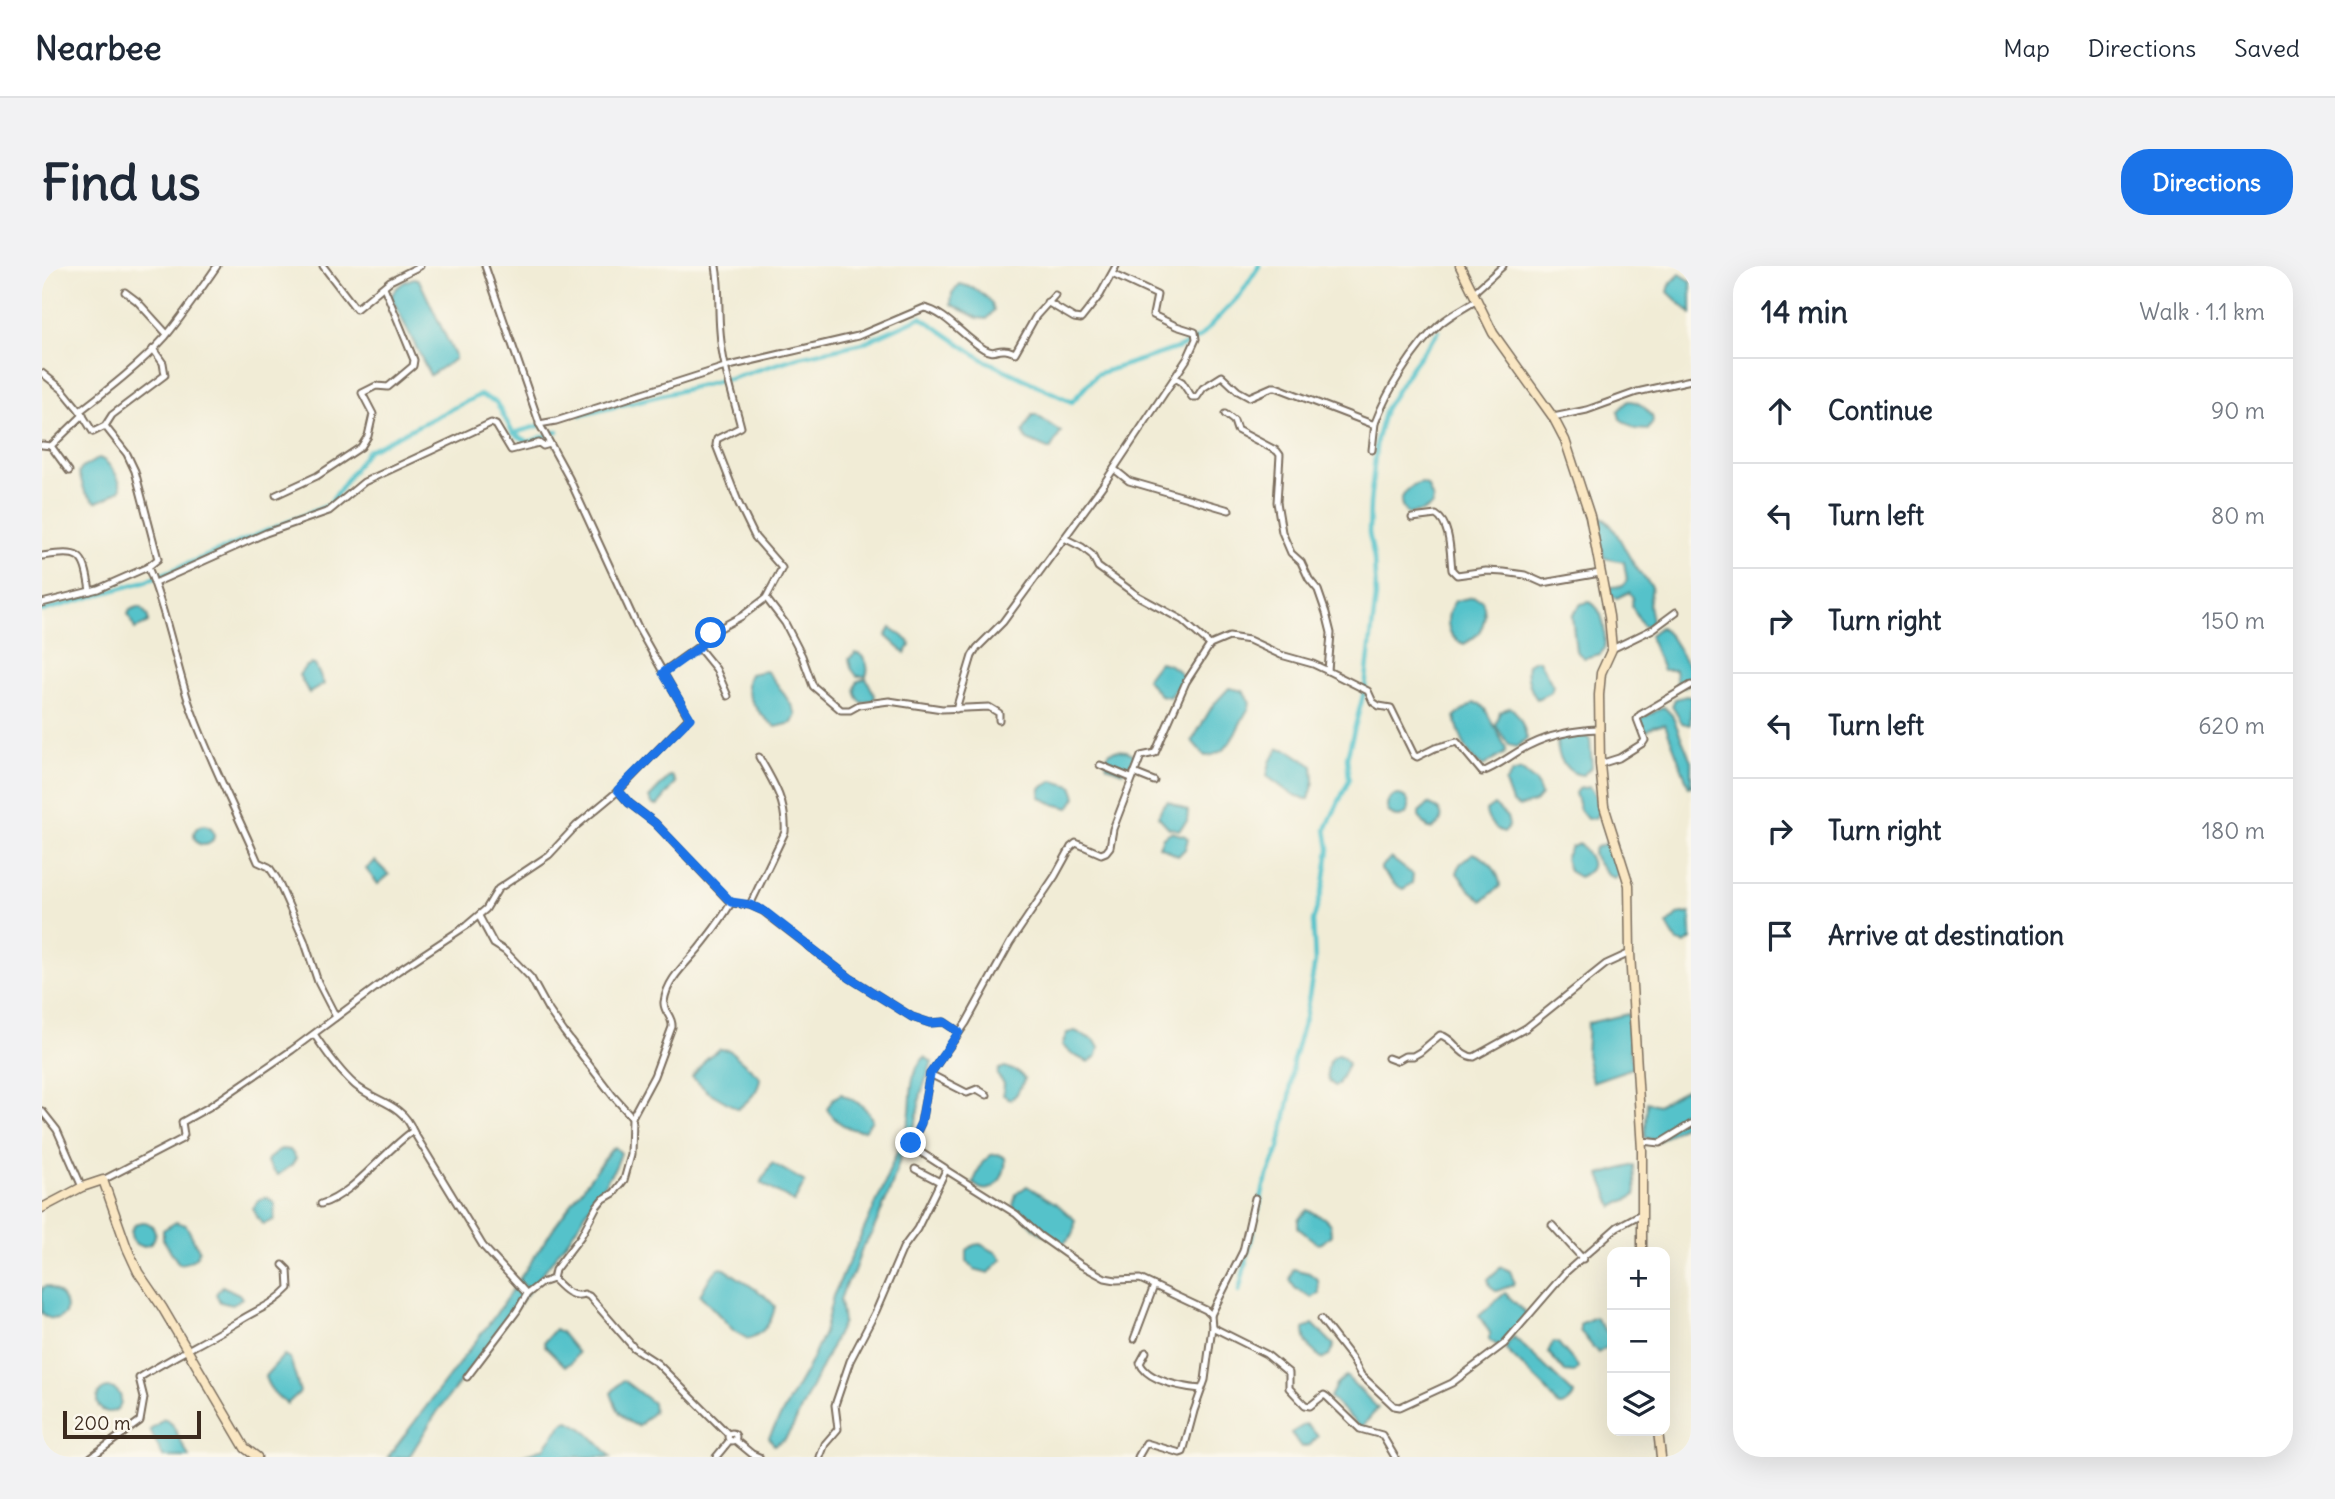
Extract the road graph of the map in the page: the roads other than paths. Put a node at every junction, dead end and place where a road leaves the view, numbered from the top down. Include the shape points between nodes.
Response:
1 (217, 266) edge
2 (323, 266) edge
3 (420, 266) edge
4 (485, 266) edge
5 (716, 266) edge
6 (1116, 266) edge
7 (1460, 266) edge
8 (1503, 266) edge
9 (1112, 274) junction
10 (384, 287) junction
11 (125, 292) dead end
12 (1055, 295) dead end
13 (1475, 297) junction
14 (1047, 302) junction
15 (167, 334) junction
16 (153, 349) junction
17 (725, 369) junction
18 (42, 373) edge
19 (1175, 378) junction
20 (1691, 380) edge
21 (82, 413) junction
22 (1225, 414) dead end
23 (1553, 417) junction
24 (1375, 423) junction
25 (540, 425) junction
26 (104, 426) junction
27 (549, 442) junction
28 (42, 445) edge
29 (51, 446) junction
30 (1372, 450) dead end
31 (1114, 469) junction
32 (69, 471) dead end
33 (276, 495) dead end
34 (1229, 510) dead end
35 (1412, 518) dead end
36 (1063, 538) junction
37 (42, 556) edge
38 (149, 570) junction
39 (1600, 573) junction
40 (154, 582) junction
41 (90, 591) junction
42 (766, 598) junction
43 (42, 603) edge
44 (1676, 612) dead end
45 (1210, 645) junction
46 (698, 648) junction
47 (1612, 649) junction
48 (1328, 671) junction
49 (663, 673) junction
50 (1691, 685) edge
51 (727, 696) dead end
52 (956, 709) junction
53 (999, 720) dead end
54 (1599, 729) junction
55 (759, 757) dead end
56 (1600, 764) junction
57 (1100, 765) dead end
58 (1133, 776) junction
59 (1154, 781) dead end
60 (618, 790) junction
61 (731, 902) junction
62 (750, 905) junction
63 (479, 916) junction
64 (1630, 953) junction
65 (336, 1017) junction
66 (959, 1032) junction
67 (314, 1034) junction
68 (1388, 1058) dead end
69 (930, 1074) junction
70 (986, 1095) dead end
71 (42, 1111) edge
72 (632, 1116) junction
73 (1691, 1124) edge
74 (413, 1130) junction
75 (1642, 1141) junction
76 (915, 1169) dead end
77 (946, 1170) junction
78 (103, 1180) junction
79 (940, 1182) junction
80 (82, 1187) junction
81 (1255, 1198) dead end
82 (321, 1204) dead end
83 (42, 1208) edge
84 (1641, 1214) junction
85 (1552, 1225) dead end
86 (1642, 1247) edge
87 (1583, 1259) junction
88 (283, 1265) dead end
89 (552, 1279) junction
90 (1154, 1286) junction
91 (527, 1293) junction
92 (1211, 1315) junction
93 (1321, 1320) dead end
94 (1212, 1327) junction
95 (1134, 1339) dead end
96 (186, 1350) junction
97 (1146, 1352) dead end
98 (467, 1377) dead end
99 (1201, 1389) junction
100 (1659, 1436) edge
101 (731, 1438) junction
102 (754, 1456) edge
103 (91, 1457) edge
104 (257, 1457) edge
105 (716, 1457) edge
106 (820, 1457) edge
107 (1138, 1457) edge
108 (1395, 1457) edge
109 (1661, 1457) edge

1 - 15 street
2 - 10 street via 356,309
3 - 10 street
4 - 25 street
5 - 17 street
6 - 9 street
7 - 13 main road
8 - 13 street
9 - 14 street via 1081,320
9 - 19 street via 1157,295 1153,315 1195,332 1191,351
10 - 33 street via 413,366 388,387 376,386 362,393 373,414 361,447 317,476
11 - 15 street
12 - 14 street
13 - 23 main road via 1493,333
13 - 24 street via 1429,335 1385,399
14 - 17 street via 1016,353 988,351 925,308 858,336
15 - 16 street
16 - 21 street
16 - 26 street via 165,375
17 - 25 street
17 - 42 street via 741,427 720,436 716,444 755,537 782,568
18 - 21 street
19 - 24 street via 1192,397 1222,376 1249,397 1276,387
19 - 31 street
20 - 23 street
21 - 26 street via 93,432
21 - 29 street
22 - 48 street via 1237,430 1280,455 1277,502 1282,532 1318,590 1326,613 1331,633
23 - 39 main road via 1590,516
24 - 30 street
25 - 27 street
26 - 38 street via 135,471 157,549 158,559
27 - 40 street via 511,450 491,424 373,477 329,510
27 - 49 street
28 - 29 street
29 - 32 street
31 - 34 street via 1129,481
31 - 36 street
35 - 39 street via 1436,514 1441,518 1457,575 1504,572 1543,583
36 - 45 street via 1082,547 1098,567 1182,620
36 - 52 street via 1003,622 972,656
37 - 41 street via 76,554 85,565
38 - 40 street
38 - 41 street
39 - 47 main road
40 - 65 street via 188,700 217,771 258,862 269,867 277,879
41 - 43 street
42 - 46 street via 711,633
42 - 52 street via 785,623 813,686 841,710 889,701
44 - 47 street
45 - 48 street via 1229,637 1249,640
45 - 58 street via 1186,682 1155,753 1141,756
46 - 49 street
46 - 51 street via 716,669
47 - 54 main road via 1601,673
48 - 54 street via 1368,691 1373,702 1391,708 1417,757 1457,742 1482,772 1555,735
49 - 60 street via 690,718
50 - 56 street via 1640,715 1643,743
52 - 53 street via 989,707 999,713
54 - 56 main road
55 - 62 street via 773,778 786,820 785,832
56 - 64 main road via 1609,827 1629,885
57 - 58 street
58 - 59 street
58 - 66 street via 1110,848 1101,854 1076,843 1070,847
60 - 61 street
60 - 63 street via 549,855 498,889
61 - 62 street
61 - 72 street via 671,981 664,1008 672,1027 654,1076
62 - 66 street via 912,1017 944,1022
63 - 65 street
63 - 72 street via 494,944 531,978 564,1032
64 - 68 street via 1606,964 1526,1028 1474,1057 1466,1056 1440,1035 1412,1056 1396,1061
64 - 75 main road
65 - 67 street
66 - 69 street
67 - 74 street via 354,1084 401,1111
67 - 78 street via 182,1122 182,1139
69 - 70 street via 967,1093 978,1089
69 - 77 street via 921,1123 911,1146
71 - 80 street via 57,1130
72 - 89 street via 631,1155 624,1180 597,1206
73 - 75 street via 1660,1143
74 - 82 street via 356,1182
74 - 91 street via 483,1246
75 - 84 main road
76 - 79 street
77 - 79 street
77 - 90 street via 1016,1214 1081,1265 1105,1278 1140,1279
78 - 80 main road
78 - 96 main road via 138,1272
79 - 106 street via 850,1361 835,1405 838,1429
80 - 83 main road
81 - 92 street via 1243,1251
84 - 86 main road
84 - 87 street via 1617,1227
85 - 87 street
87 - 93 street via 1566,1272 1504,1344 1452,1383 1400,1407 1361,1375
88 - 96 street via 290,1282 286,1291 260,1312
89 - 91 street
89 - 101 street via 571,1294 589,1296 634,1348 657,1363
90 - 92 street
90 - 95 street
91 - 98 street
92 - 94 street
94 - 99 street via 1209,1365
94 - 108 street via 1266,1354 1289,1373 1289,1388 1305,1405 1324,1395 1360,1429 1382,1435
96 - 103 street via 139,1378 144,1398 140,1421
96 - 104 main road via 244,1448
97 - 99 street via 1140,1363 1143,1369 1175,1386
99 - 107 street via 1183,1452 1146,1443
100 - 109 main road
101 - 102 street
101 - 105 street

